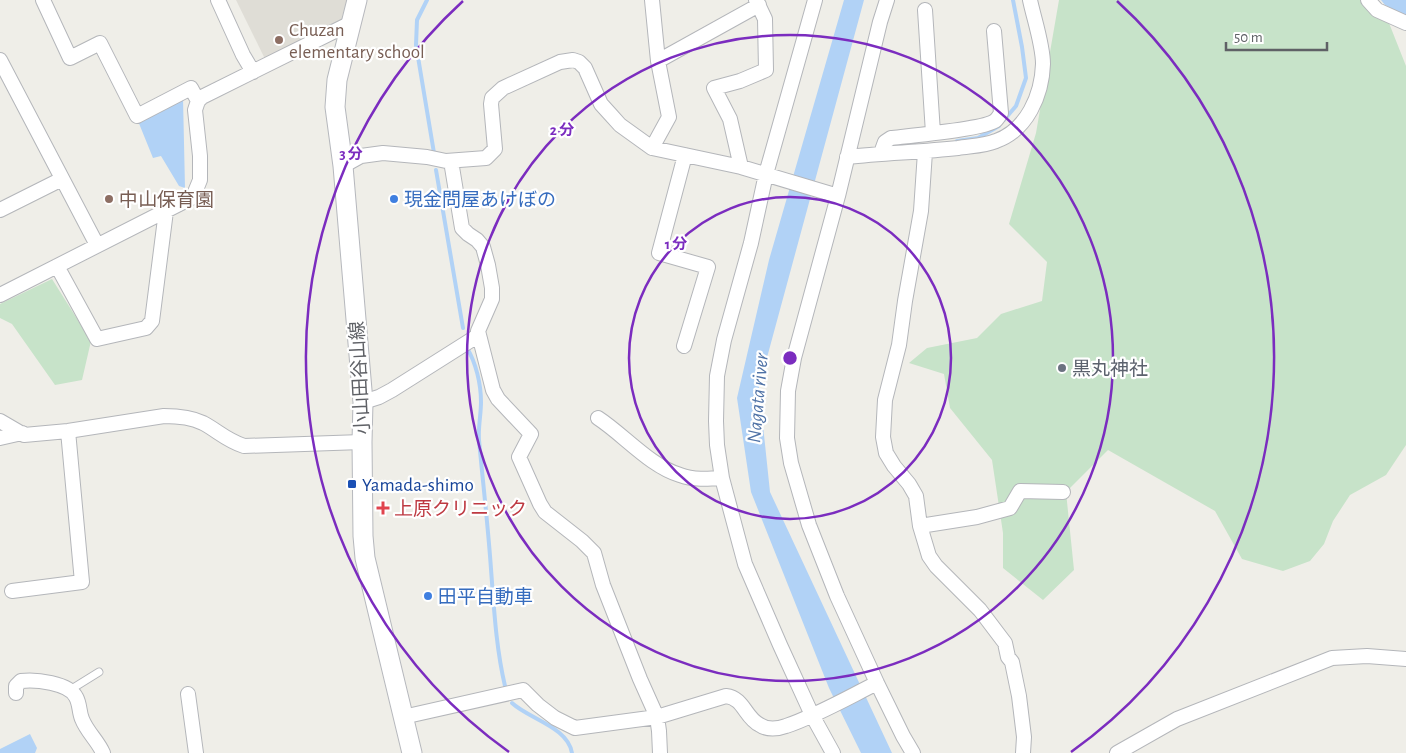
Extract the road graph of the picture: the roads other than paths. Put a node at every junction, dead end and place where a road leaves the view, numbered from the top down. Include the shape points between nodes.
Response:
1 (44, 0) edge
2 (218, 0) edge
3 (357, 0) edge
4 (652, 0) edge
5 (815, 0) edge
6 (886, 0) edge
7 (1030, 0) edge
8 (1368, 0) edge
9 (757, 2) edge
10 (925, 10) dead end
11 (351, 23) junction
12 (1406, 23) edge
13 (994, 31) dead end
14 (0, 60) edge
15 (658, 61) junction
16 (253, 72) junction
17 (198, 101) junction
18 (933, 133) junction
19 (652, 148) junction
20 (926, 152) junction
21 (881, 153) junction
22 (685, 156) junction
23 (847, 157) junction
24 (451, 161) junction
25 (343, 166) junction
26 (741, 167) junction
27 (766, 174) junction
28 (62, 179) junction
29 (838, 196) junction
30 (1, 206) edge
31 (166, 211) junction
32 (97, 246) junction
33 (57, 266) junction
34 (0, 295) edge
35 (479, 335) junction
36 (684, 346) dead end
37 (363, 402) junction
38 (598, 418) dead end
39 (0, 421) edge
40 (68, 431) junction
41 (22, 433) junction
42 (0, 438) edge
43 (362, 442) junction
44 (722, 478) junction
45 (1063, 492) dead end
46 (920, 526) junction
47 (12, 591) dead end
48 (1406, 659) edge
49 (99, 672) dead end
50 (877, 682) junction
51 (70, 690) junction
52 (16, 693) dead end
53 (188, 694) dead end
54 (812, 715) junction
55 (657, 717) junction
56 (403, 718) junction
57 (103, 753) edge
58 (196, 753) edge
59 (412, 753) edge
60 (660, 753) edge
61 (834, 753) edge
62 (913, 753) edge
63 (1024, 753) edge
64 (1117, 753) edge

1 - 17 street via 70,58 100,43 137,116 191,88
2 - 16 street
3 - 11 main road, 小山田谷山線
4 - 15 street
5 - 27 street
6 - 23 street
7 - 20 street via 1043,63 1036,100 1027,117 996,141
8 - 12 street via 1377,10
9 - 15 street
9 - 26 street via 765,19 766,70 714,88 730,119
10 - 18 street
11 - 16 street
11 - 25 main road, 小山田谷山線 via 337,80 335,107
13 - 18 street via 1001,114 987,124
14 - 28 street
15 - 19 street via 669,117
16 - 17 street
17 - 31 street via 194,110 200,180 193,196
18 - 21 street via 891,138 885,142
19 - 22 street
19 - 24 street via 610,115 586,68 573,60 560,62 503,88 492,98 491,104 495,149 486,158
20 - 21 street
20 - 46 street via 899,345 885,400 883,437 886,453 916,496
21 - 23 street
22 - 26 street
22 - 36 street via 659,253 708,267
23 - 29 street
24 - 25 street via 383,153 362,156
24 - 35 street via 462,228 483,247 491,280 492,299
25 - 37 main road, 小山田谷山線
26 - 27 street
27 - 29 street
27 - 44 street via 717,376 716,445
28 - 30 street
28 - 32 street
29 - 50 street via 794,358 788,392 787,438 809,526
31 - 32 street
31 - 33 street via 152,321 146,328 97,339
32 - 33 street
33 - 34 street
35 - 37 street via 379,398
35 - 55 street via 493,390 531,434 519,457 540,504 545,512 594,553 603,585
37 - 43 main road, 小山田谷山線
38 - 44 street via 648,458 680,475
39 - 41 street
40 - 41 street
40 - 43 street via 164,416 202,423 244,446
40 - 47 street via 82,582
41 - 42 street
43 - 56 main road, 小山田谷山線 via 365,558
44 - 54 street via 745,564
45 - 46 street via 1020,491 1010,508
46 - 63 street via 928,556 980,610 1005,643 1019,696
48 - 64 street via 1332,658 1177,719
49 - 51 lane
50 - 54 street
50 - 62 street
51 - 52 street via 30,680 21,681 16,686
51 - 57 street via 79,704 82,719
53 - 58 street
54 - 55 street via 786,726 766,728 759,725 737,700 726,696
54 - 61 street
55 - 56 street via 576,728 555,718 523,690
55 - 60 street
56 - 59 main road, 小山田谷山線

